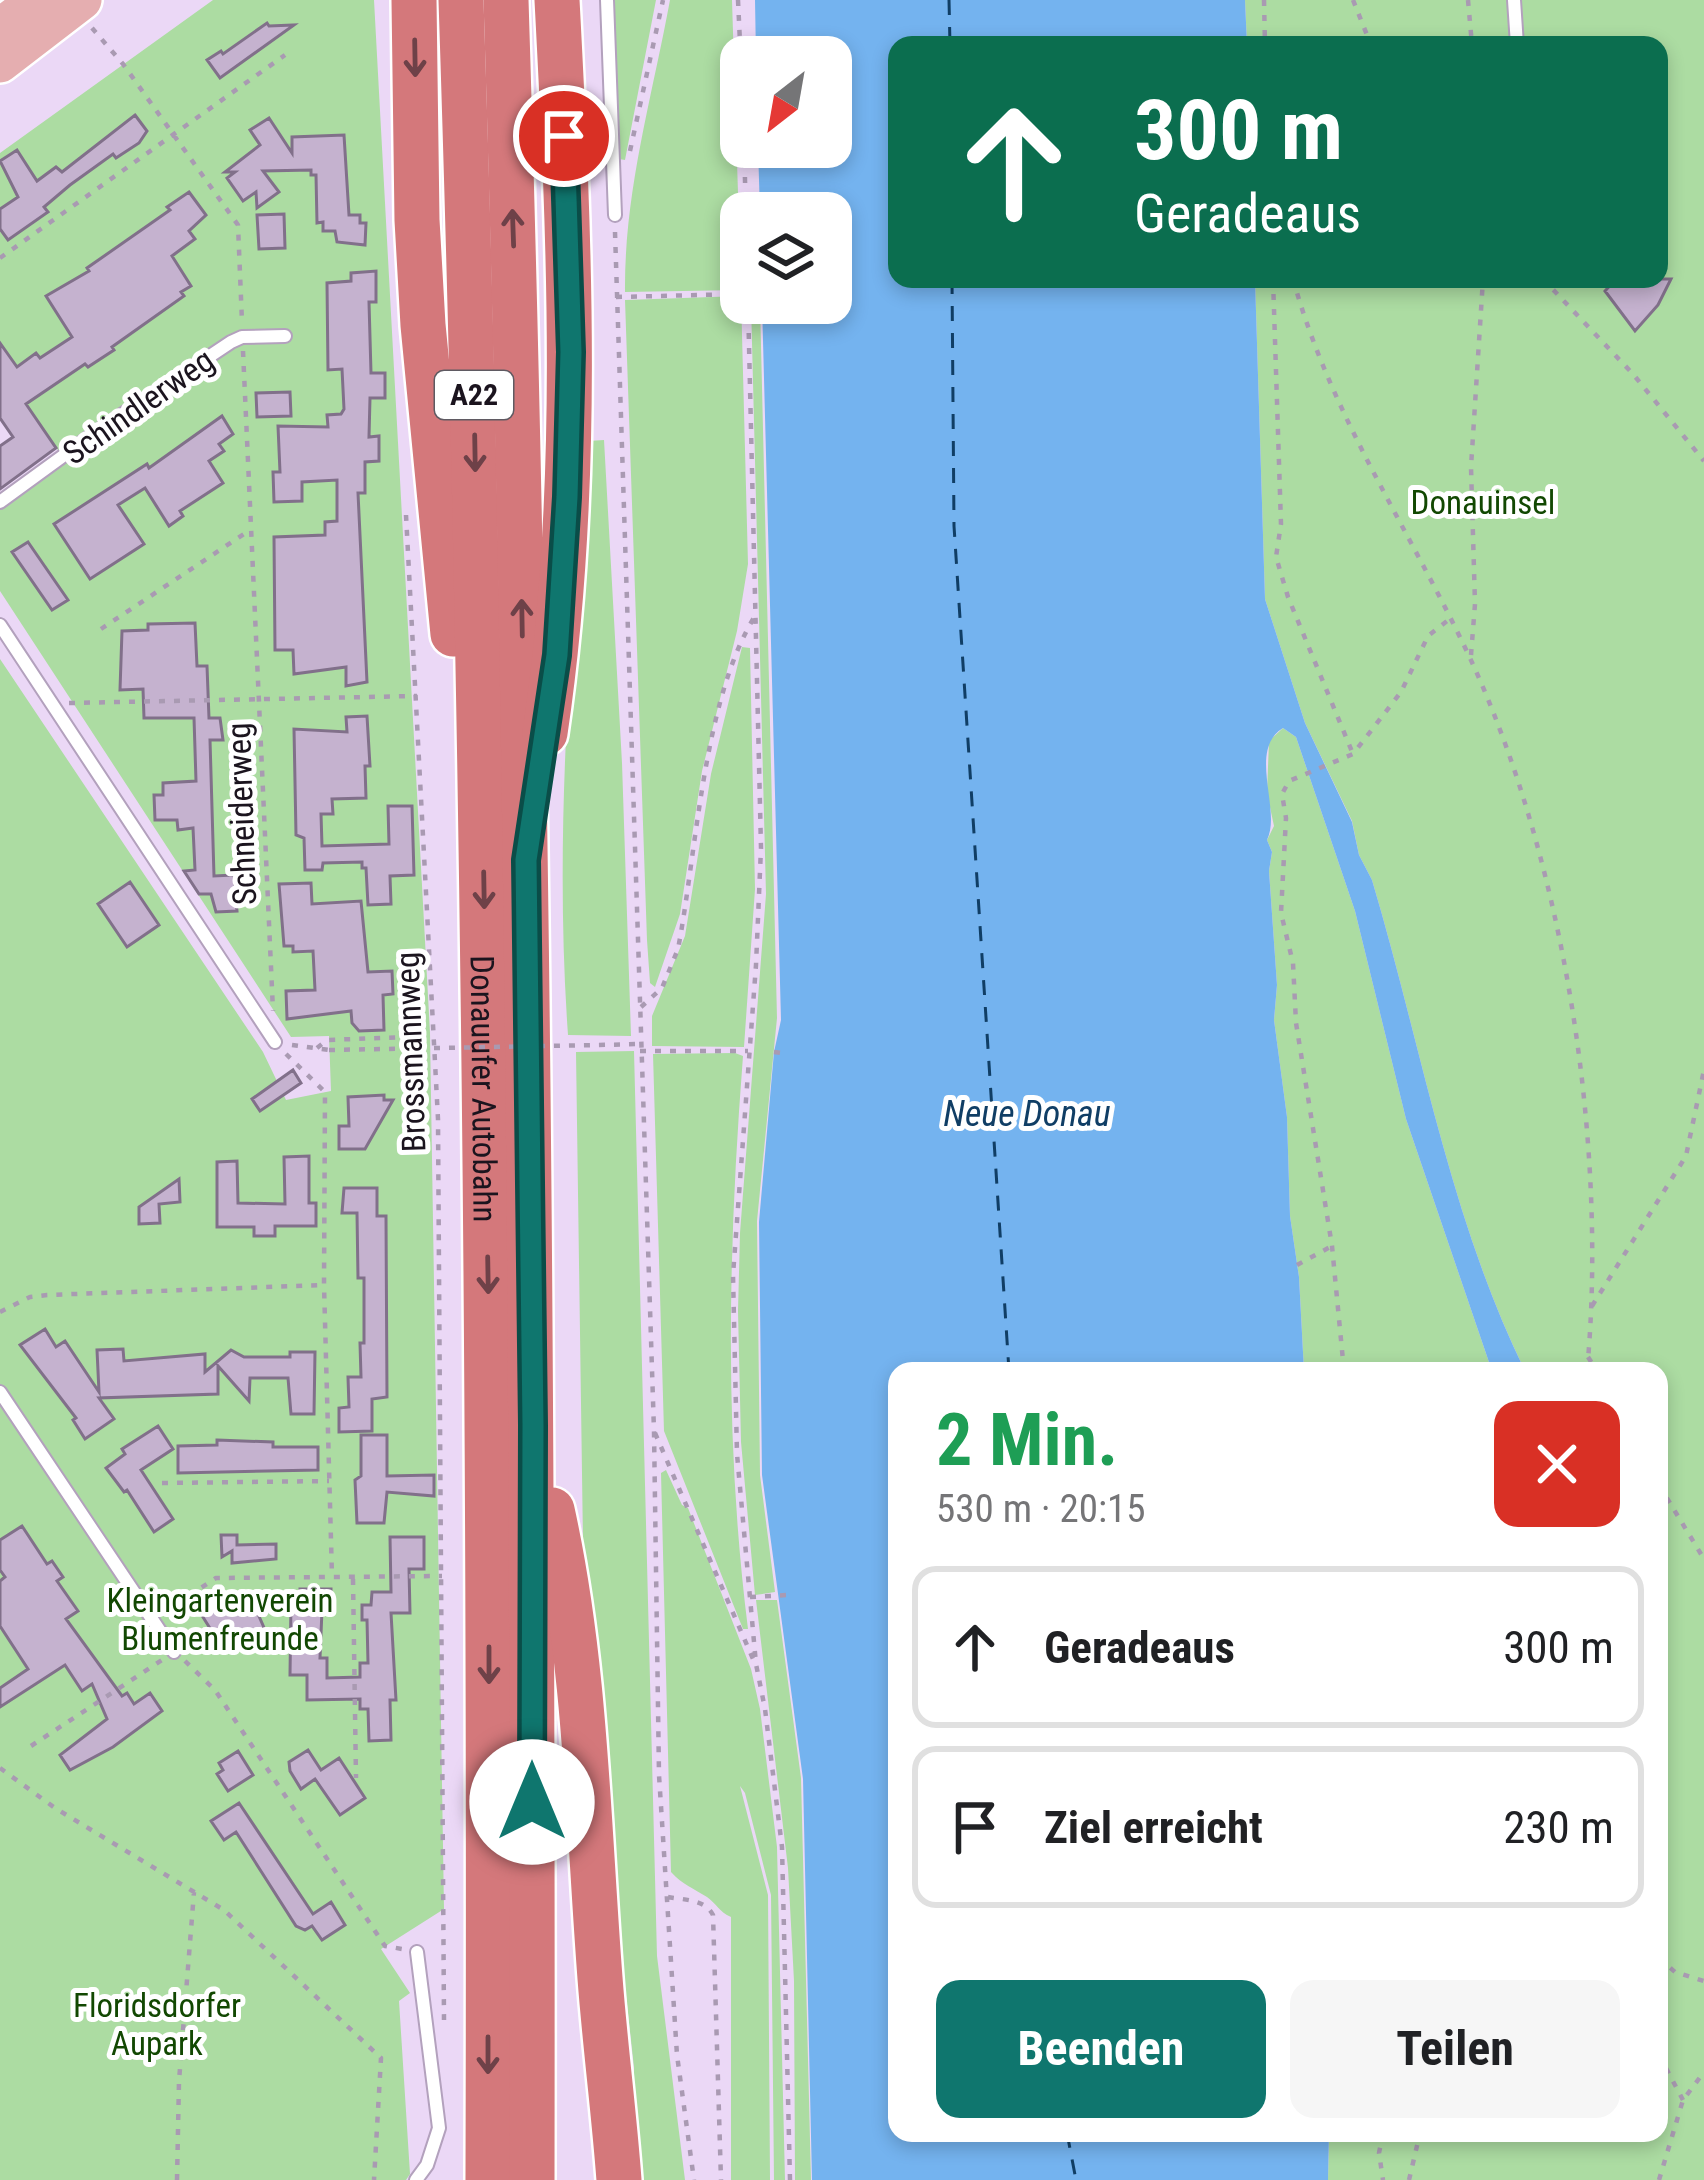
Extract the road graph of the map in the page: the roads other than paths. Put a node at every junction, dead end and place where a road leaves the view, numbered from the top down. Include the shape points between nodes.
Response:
1 (37, 0) edge
2 (414, 0) edge
3 (461, 0) edge
4 (506, 0) edge
5 (557, 0) edge
6 (607, 0) edge
7 (1514, 0) edge
8 (89, 16) edge
9 (0, 28) edge
10 (1516, 36) edge
11 (0, 63) edge
12 (615, 214) road end
13 (286, 336) dead end
14 (0, 502) edge
15 (0, 625) edge
16 (482, 790) junction
17 (526, 860) junction
18 (274, 1042) road end
19 (0, 1393) edge
20 (533, 1425) junction
21 (174, 1652) road end
22 (417, 1952) dead end
23 (600, 1981) junction
24 (416, 2180) edge
25 (488, 2180) edge
26 (532, 2180) edge
27 (587, 2180) edge
28 (619, 2180) edge

1 - 9 main road
2 -> 16 highway via 423,325 450,616
3 -> 16 highway, Donauufer Autobahn / A22
17 -> 4 highway, Donauufer Autobahn / A22
5 - 17 highway via 570,237 567,497 557,655
6 - 12 lane
7 - 10 lane
8 - 11 main road
13 - 14 lane, Schindlerweg via 242,337
15 - 18 lane
16 -> 25 highway, Donauufer Autobahn / A22
17 - 20 highway, Donauufer Autobahn / A22
19 - 21 lane
20 - 23 highway via 564,1563 592,1816
20 - 26 highway, Donauufer Autobahn / A22
22 - 24 lane via 439,2128
23 - 27 highway
23 - 28 highway

